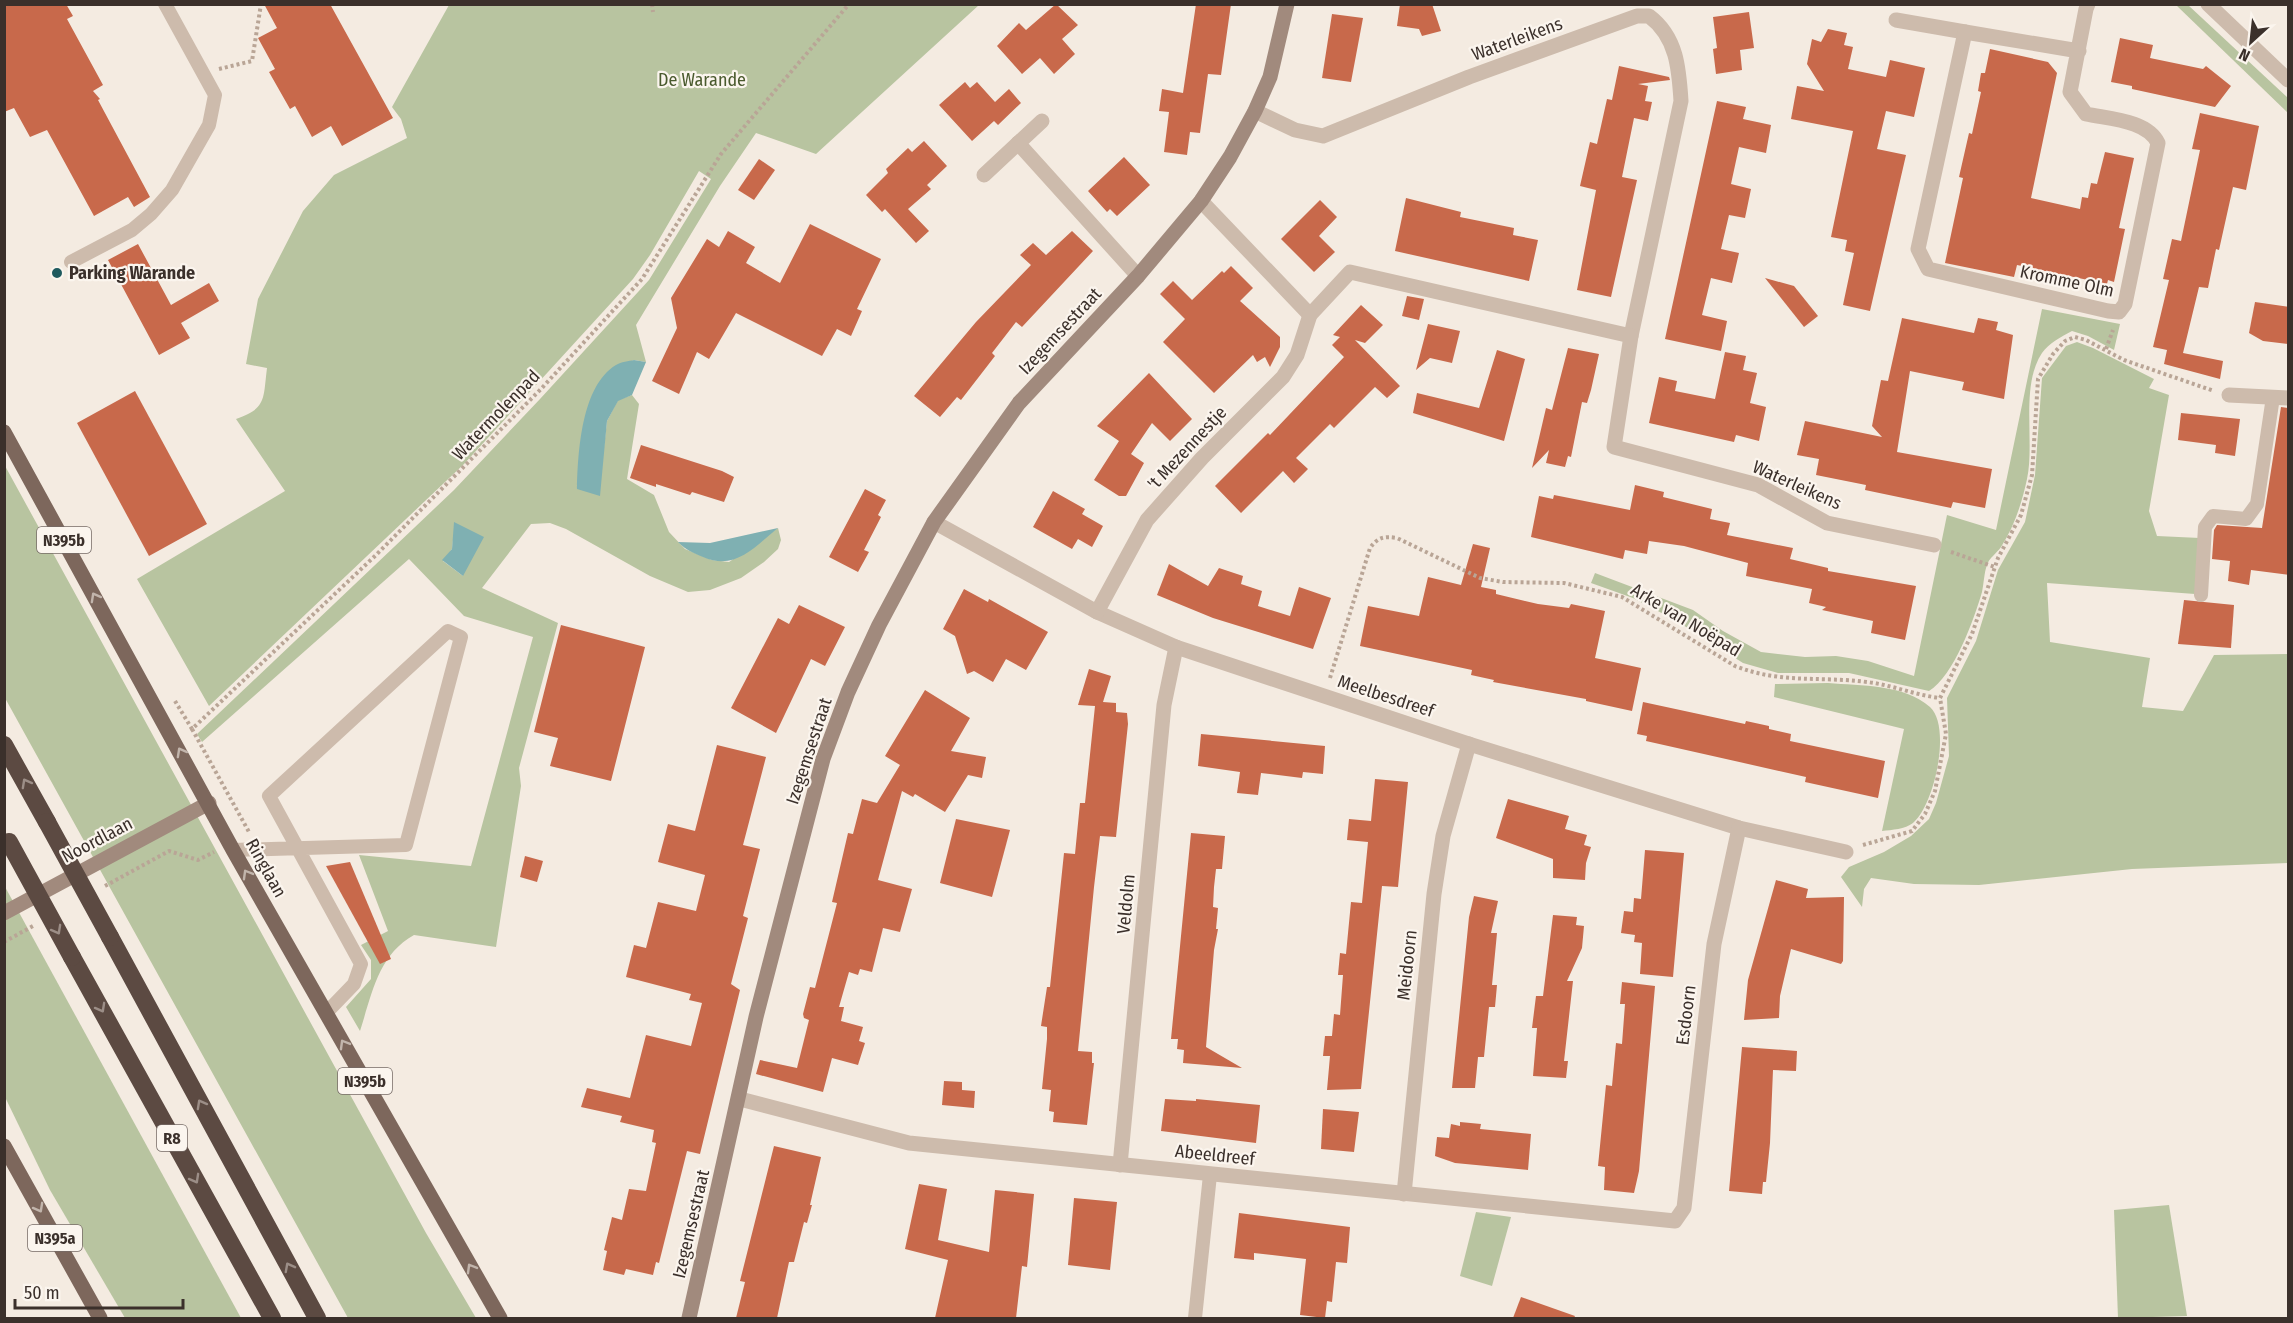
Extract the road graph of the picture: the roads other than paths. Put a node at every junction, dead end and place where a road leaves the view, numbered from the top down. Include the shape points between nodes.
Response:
1 (165, 4) edge
2 (1287, 4) edge
3 (2088, 4) edge
4 (2208, 4) edge
5 (1896, 20) dead end
6 (1965, 32) junction
7 (2079, 51) junction
8 (2289, 80) edge
9 (1256, 111) junction
10 (1042, 121) dead end
11 (1018, 143) junction
12 (984, 175) dead end
13 (1201, 201) junction
14 (71, 262) dead end
15 (1138, 276) junction
16 (1310, 315) junction
17 (1631, 336) junction
18 (2229, 395) road end
19 (2273, 397) junction
20 (2289, 398) edge
21 (4, 432) edge
22 (934, 522) junction
23 (1934, 545) road end
24 (2201, 595) dead end
25 (1097, 612) junction
26 (1176, 647) junction
27 (1469, 744) junction
28 (4, 745) edge
29 (209, 803) junction
30 (1739, 828) junction
31 (7, 838) edge
32 (231, 847) junction
33 (298, 848) junction
34 (1846, 852) road end
35 (4, 913) edge
36 (326, 1013) junction
37 (740, 1099) junction
38 (4, 1146) edge
39 (1120, 1165) junction
40 (1210, 1175) junction
41 (1404, 1194) junction
42 (1684, 1208) joint
43 (100, 1318) edge
44 (272, 1318) edge
45 (317, 1318) edge
46 (500, 1318) edge
47 (689, 1318) edge
48 (1195, 1318) edge

1 - 14 lane via 214,95 209,125 172,190 151,214 132,230
2 - 9 street, Izegemsestraat via 1270,77
3 - 7 street, Kromme Olm
4 - 8 street
5 - 6 street
6 - 7 street
6 - 7 street, Kromme Olm via 1918,249 1928,269 2119,312 2125,304 2158,143 2153,133 2142,127 2086,114 2076,104 2070,92
9 - 13 street, Izegemsestraat
9 - 17 street, Waterleikens via 1295,130 1323,136 1468,77 1637,16 1649,16 1669,36 1679,69 1681,101
10 - 11 street
11 - 12 street
11 - 15 street
13 - 15 street, Izegemsestraat
13 - 16 street
15 - 22 street, Izegemsestraat via 1018,404
16 - 17 street via 1350,272
16 - 25 street, 't Mezennestje via 1283,377 1147,520
17 - 23 street, Waterleikens via 1614,447 1758,485 1827,523
18 - 19 street
19 - 20 street
19 - 24 lane via 2257,504 2246,519 2213,516 2208,521
29 -> 21 main road, Ringlaan / N395b
22 - 25 street, Meelbesdreef
22 - 37 street, Izegemsestraat via 879,625 823,759 756,1017
25 - 26 street, Meelbesdreef
26 - 27 street, Meelbesdreef
26 - 39 street, Veldolm via 1164,705
27 - 30 street, Meelbesdreef
27 - 41 street, Meidoorn via 1443,836 1434,894
45 -> 28 highway, R8, bridge
29 - 32 main road, Ringlaan / N395b
29 - 35 street, Noordlaan
30 - 34 street, Meelbesdreef
30 - 42 street, Esdoorn via 1714,944
31 -> 44 highway, R8, bridge
32 - 33 lane
36 -> 32 main road, Ringlaan / N395b
33 - 33 lane via 406,845 461,637 448,631 269,796
33 - 36 lane via 361,964 354,984
46 -> 36 main road, Ringlaan / N395b
37 - 39 street, Abeeldreef via 909,1143
37 - 47 street, Izegemsestraat
38 -> 43 main road, N395a
39 - 40 street, Abeeldreef
40 - 41 street, Abeeldreef
40 - 48 lane
41 - 42 street, Abeeldreef via 1675,1221

